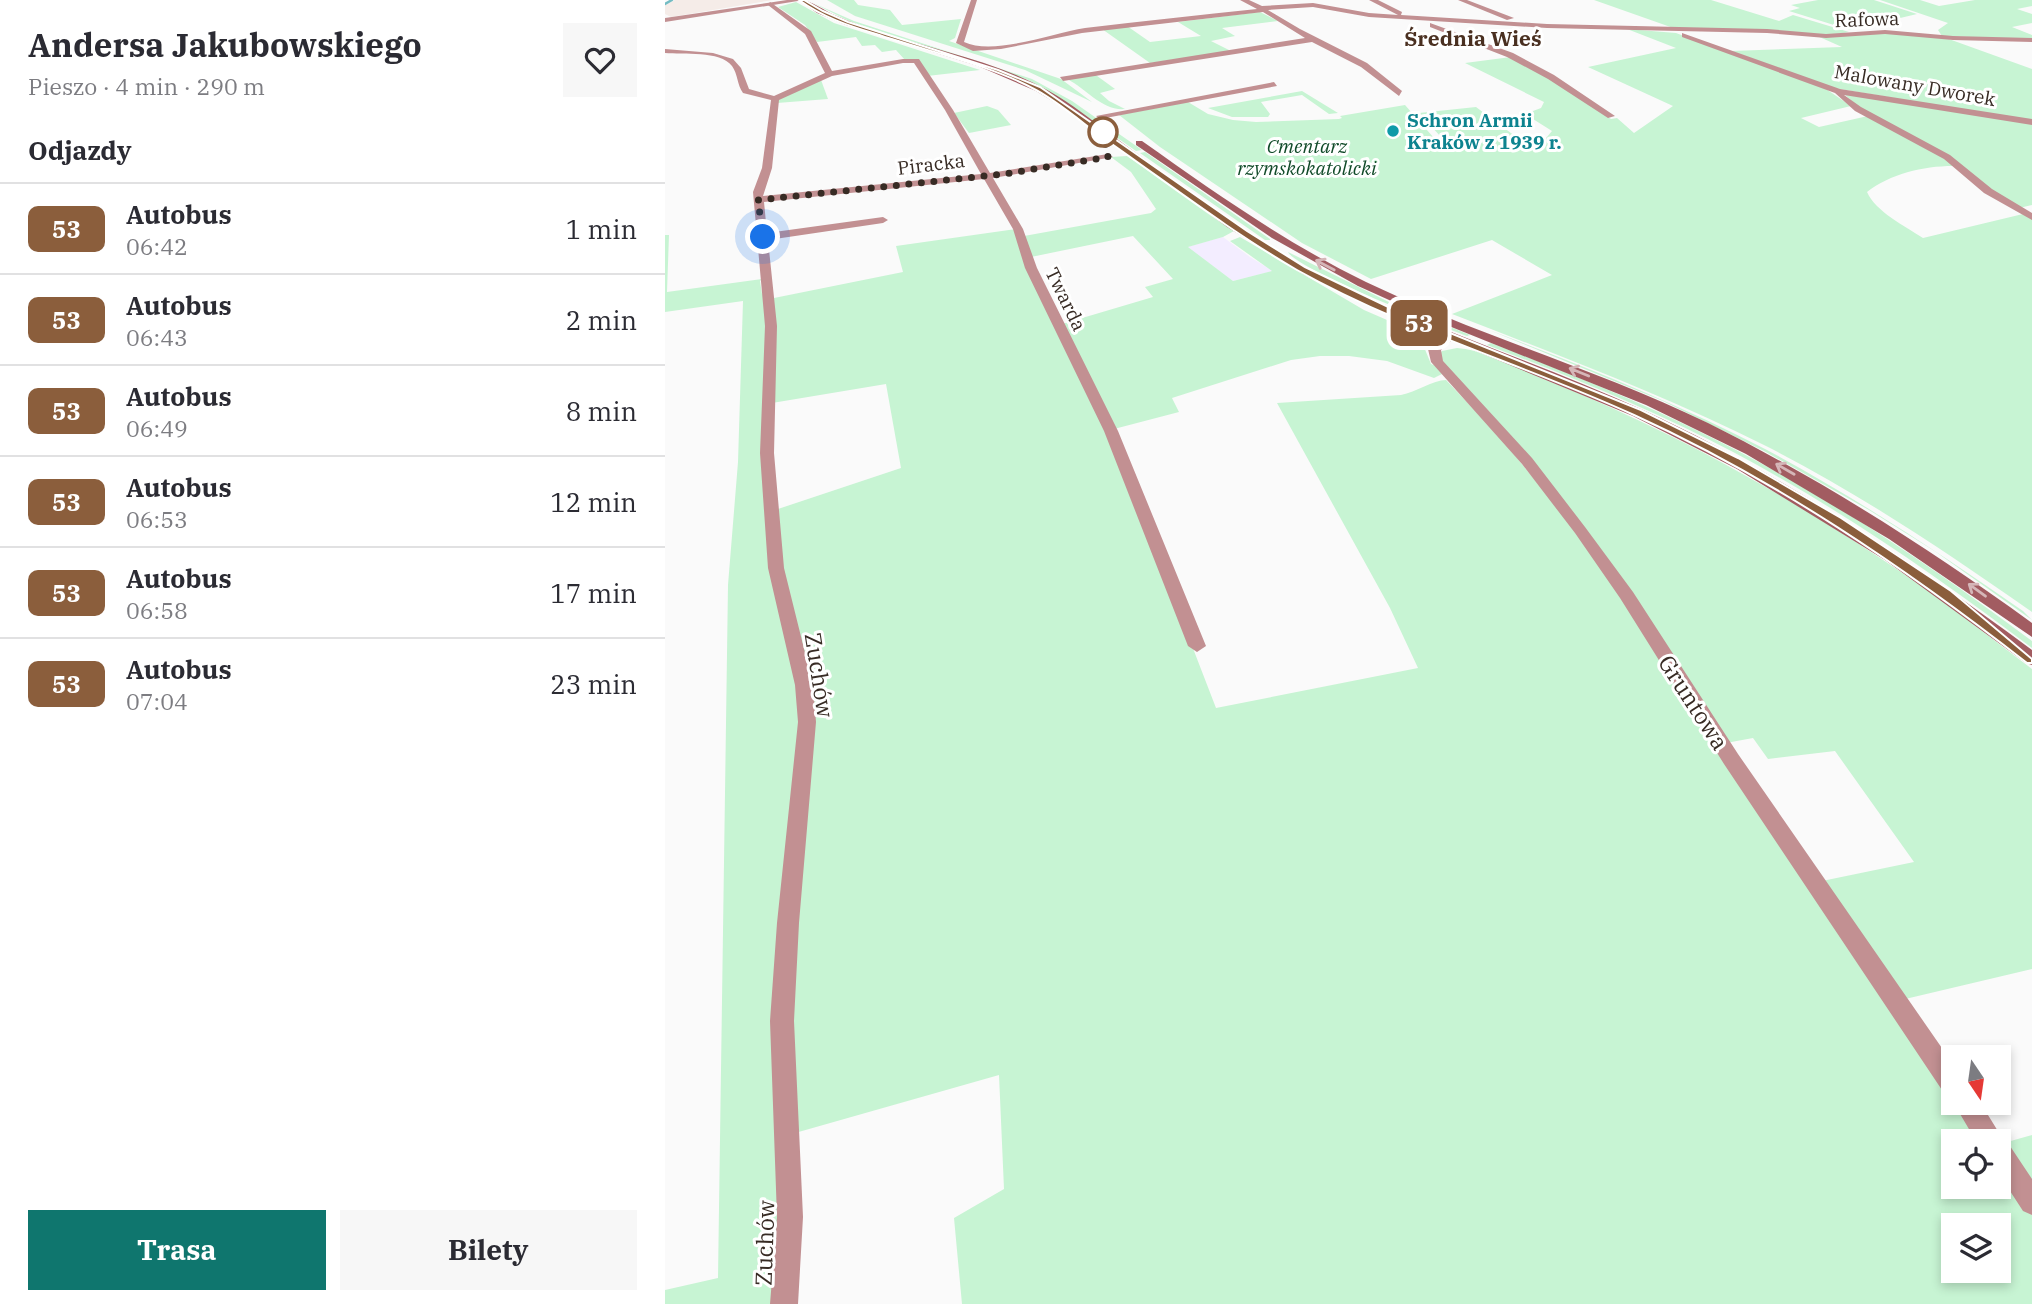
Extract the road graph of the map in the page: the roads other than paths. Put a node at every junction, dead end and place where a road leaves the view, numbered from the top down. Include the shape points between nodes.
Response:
1 (801, 0) edge
2 (974, 0) edge
3 (1243, 0) edge
4 (1338, 0) edge
5 (1372, 0) edge
6 (1461, 0) edge
7 (789, 1) edge
8 (770, 4) junction
9 (819, 4) edge
10 (1313, 5) junction
11 (1262, 9) junction
12 (1414, 18) junction
13 (665, 20) edge
14 (1517, 24) junction
15 (1676, 31) junction
16 (1314, 39) junction
17 (2032, 40) edge
18 (665, 51) edge
19 (830, 74) junction
20 (1063, 79) dead end
21 (1274, 84) dead end
22 (1838, 91) junction
23 (1399, 93) dead end
24 (775, 99) junction
25 (1094, 111) junction
26 (1611, 116) dead end
27 (2032, 122) edge
28 (1112, 124) dead end
29 (1135, 140) dead end
30 (1108, 157) dead end
31 (988, 175) junction
32 (758, 200) junction
33 (2032, 217) edge
34 (883, 220) dead end
35 (763, 237) junction
36 (1451, 336) junction
37 (2032, 631) edge
38 (1197, 646) dead end
39 (2032, 659) edge
40 (1941, 1067) edge
41 (2011, 1170) edge
42 (2032, 1202) edge
43 (784, 1304) edge

1 - 7 street
1 - 9 main road
2 - 11 street via 960,43 978,49
3 - 11 street, Rafowa
4 - 10 street
5 - 12 street
6 - 14 street
7 - 8 street
8 - 13 street
8 - 19 street via 808,33
9 - 25 main road via 1010,68
9 - 36 main road via 846,23 1038,89 1270,250 1341,289
10 - 11 street, Rafowa
10 - 12 street, Rafowa
11 - 16 street
12 - 14 street, Rafowa
12 - 26 street via 1510,55
14 - 15 street, Rafowa
15 - 17 street, Rafowa via 1833,36 1885,32
15 - 22 street, Malowany Dworek
16 - 20 street
16 - 23 street via 1366,65
18 - 24 street via 726,58 736,66 746,91
19 - 24 street
19 - 31 street, Twarda via 918,62
21 - 25 street
22 - 27 street, Malowany Dworek
22 - 33 street via 1859,109 1947,157 1988,191
24 - 32 street, Zuchów via 767,168
25 - 28 main road
37 -> 29 main road via 1864,514 1755,452 1651,402 1359,282 1271,233
30 - 31 street, Piracka
31 - 32 street, Piracka
31 - 38 street, Twarda via 1019,229 1031,268 1111,431
32 - 35 street, Zuchów
34 - 35 street
35 - 43 street, Zuchów via 771,326 767,453 776,568 804,685 807,722 782,1021 790,1217
36 - 39 main road via 1637,412 1734,460 1848,528
36 - 40 street, Gruntowa via 1434,349 1437,362 1527,461 1580,530
41 - 42 street

